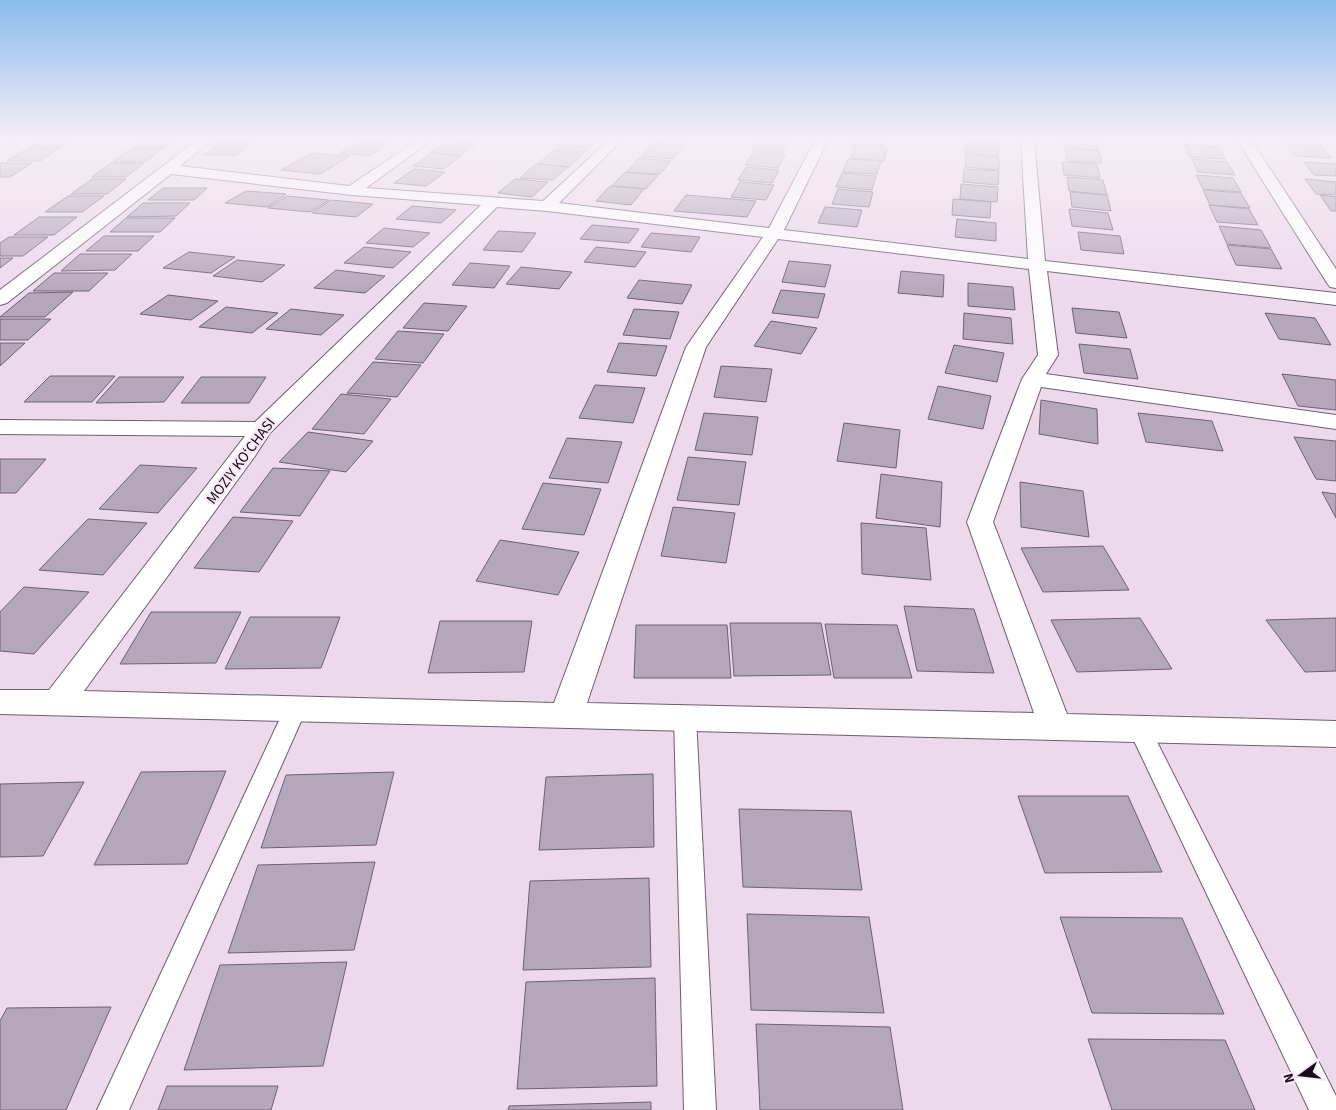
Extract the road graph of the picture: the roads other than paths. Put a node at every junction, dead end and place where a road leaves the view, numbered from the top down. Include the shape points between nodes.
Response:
1 (139, 192) edge
2 (362, 192) edge
3 (563, 192) edge
4 (796, 192) edge
5 (1032, 192) edge
6 (1277, 192) edge
7 (493, 202) junction
8 (548, 206) junction
9 (774, 234) junction
10 (1037, 265) junction
11 (1336, 283) edge
12 (1336, 298) edge
13 (0, 299) edge
14 (1033, 379) junction
15 (1336, 422) edge
16 (0, 427) edge
17 (262, 428) junction
18 (0, 702) edge
19 (58, 702) junction
20 (295, 710) junction
21 (566, 716) junction
22 (685, 717) junction
23 (1055, 726) junction
24 (1139, 728) junction
25 (1336, 734) edge
26 (113, 1110) edge
27 (700, 1110) edge
28 (1326, 1110) edge

1 - 13 street
2 - 7 street
3 - 8 street
4 - 9 street
5 - 10 street
6 - 11 street
7 - 8 street
7 - 17 street, MOZIY KO‘CHASI
8 - 9 street
9 - 10 street
9 - 21 street via 696,348
10 - 12 street
10 - 14 street via 1048,355
14 - 15 street
14 - 23 street via 980,522
16 - 17 street
17 - 19 street, MOZIY KO‘CHASI
18 - 19 street
19 - 20 street
20 - 21 street
20 - 26 lane
21 - 22 street
22 - 23 street
22 - 27 lane
23 - 24 street
24 - 25 street
24 - 28 lane

